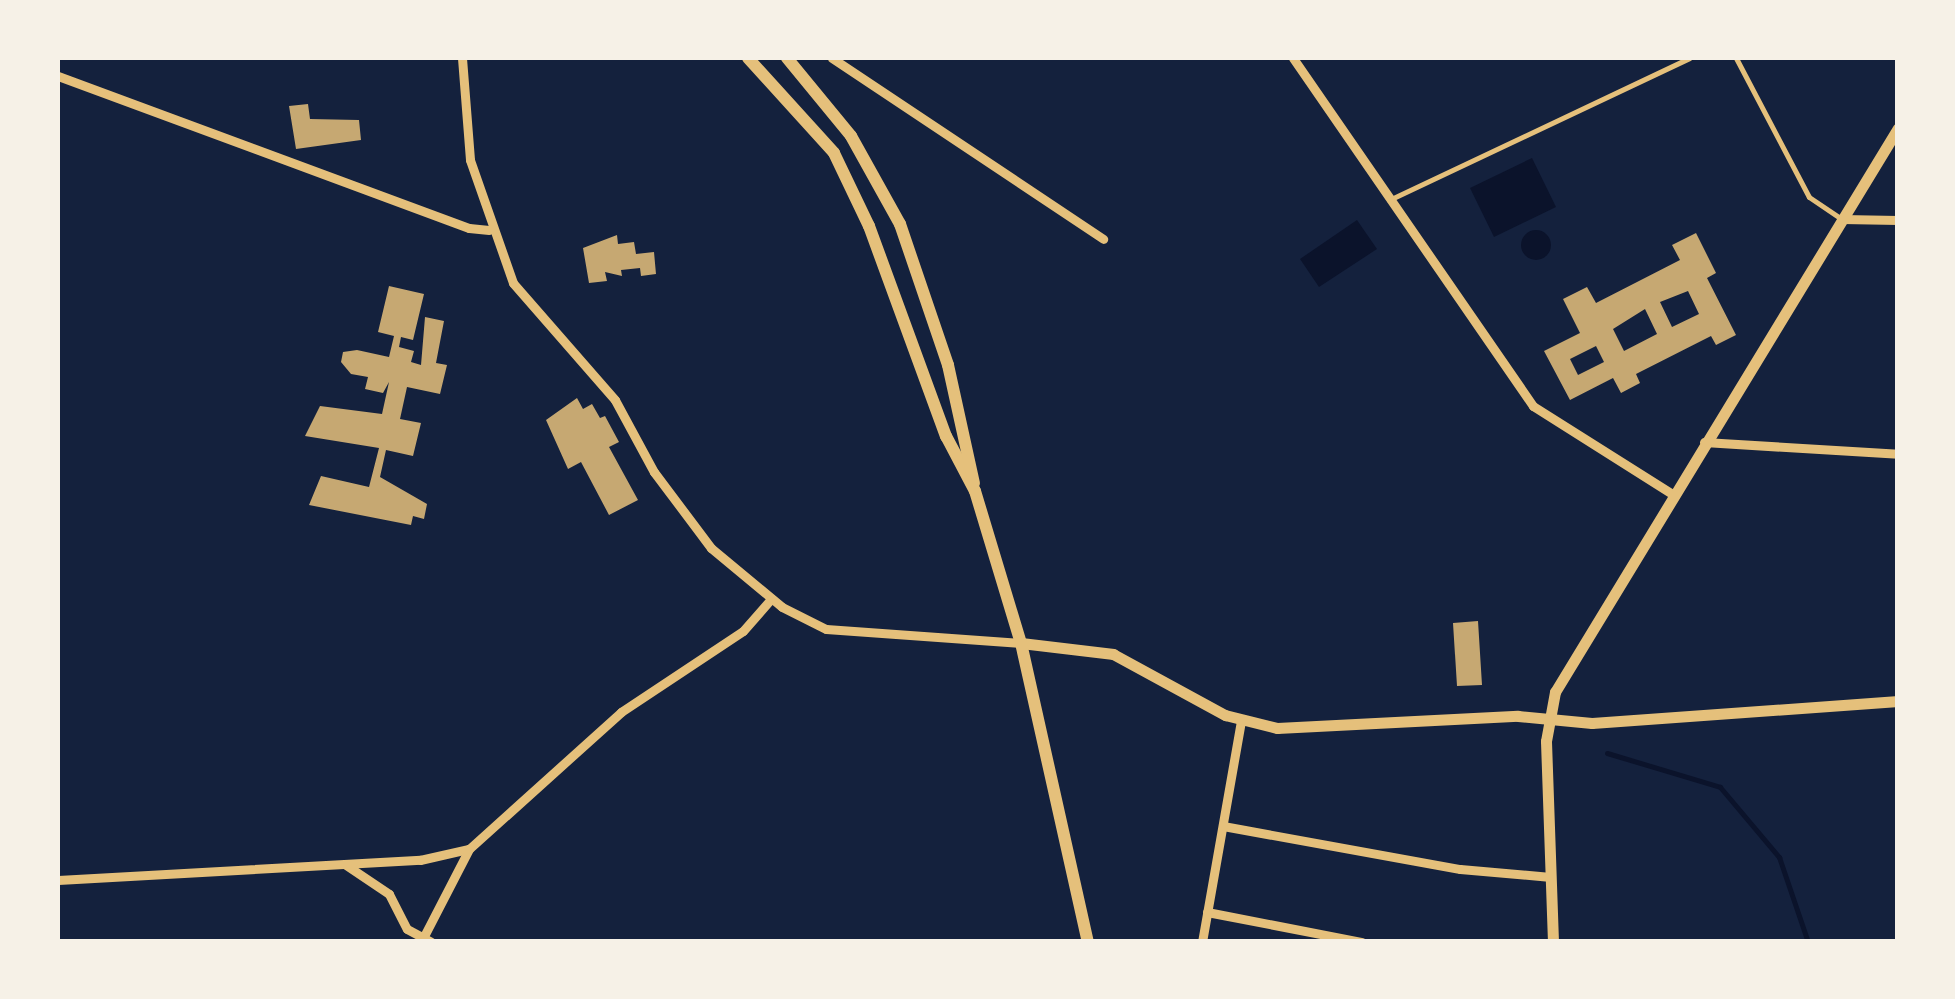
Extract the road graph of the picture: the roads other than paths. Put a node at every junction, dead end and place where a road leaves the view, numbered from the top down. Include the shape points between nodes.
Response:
1 (462, 58) edge
2 (748, 58) edge
3 (788, 58) edge
4 (832, 58) edge
5 (1293, 58) edge
6 (1689, 58) edge
7 (1736, 58) edge
8 (58, 76) edge
9 (1898, 128) edge
10 (1390, 200) junction
11 (1842, 219) junction
12 (1898, 220) edge
13 (489, 230) junction
14 (1103, 239) dead end
15 (1704, 442) junction
16 (1898, 454) edge
17 (975, 490) junction
18 (1672, 494) junction
19 (771, 599) junction
20 (1021, 643) junction
21 (1898, 701) edge
22 (1550, 719) junction
23 (1241, 721) junction
24 (1222, 826) junction
25 (468, 849) junction
26 (344, 863) junction
27 (1551, 877) junction
28 (58, 880) edge
29 (1207, 912) junction
30 (425, 940) edge
31 (1088, 942) edge
32 (1202, 942) edge
33 (1362, 942) edge
34 (1554, 942) edge

1 - 13 street via 464,134
2 - 17 main road via 834,153 886,268 946,436
3 - 17 main road via 852,136 900,224 948,365
4 - 14 street
5 - 10 street
6 - 10 lane
7 - 11 lane via 1809,197
8 - 13 street
9 - 11 street
10 - 18 street via 1532,406
11 - 12 street
11 - 15 street
13 - 19 street via 512,282 615,400 692,526
15 - 16 street
15 - 18 street
17 - 20 main road
18 - 22 street via 1554,692
19 - 20 street via 810,623 842,632
19 - 25 street via 743,631 620,712
20 - 23 street via 1113,654
20 - 31 main road
21 - 22 street via 1592,723
22 - 23 street via 1294,728
22 - 27 street
23 - 24 street
24 - 27 street via 1460,869
24 - 29 street
25 - 26 street via 420,860
25 - 30 street
26 - 28 street
26 - 30 street via 389,894 407,929
27 - 34 street
29 - 32 street
29 - 33 street

